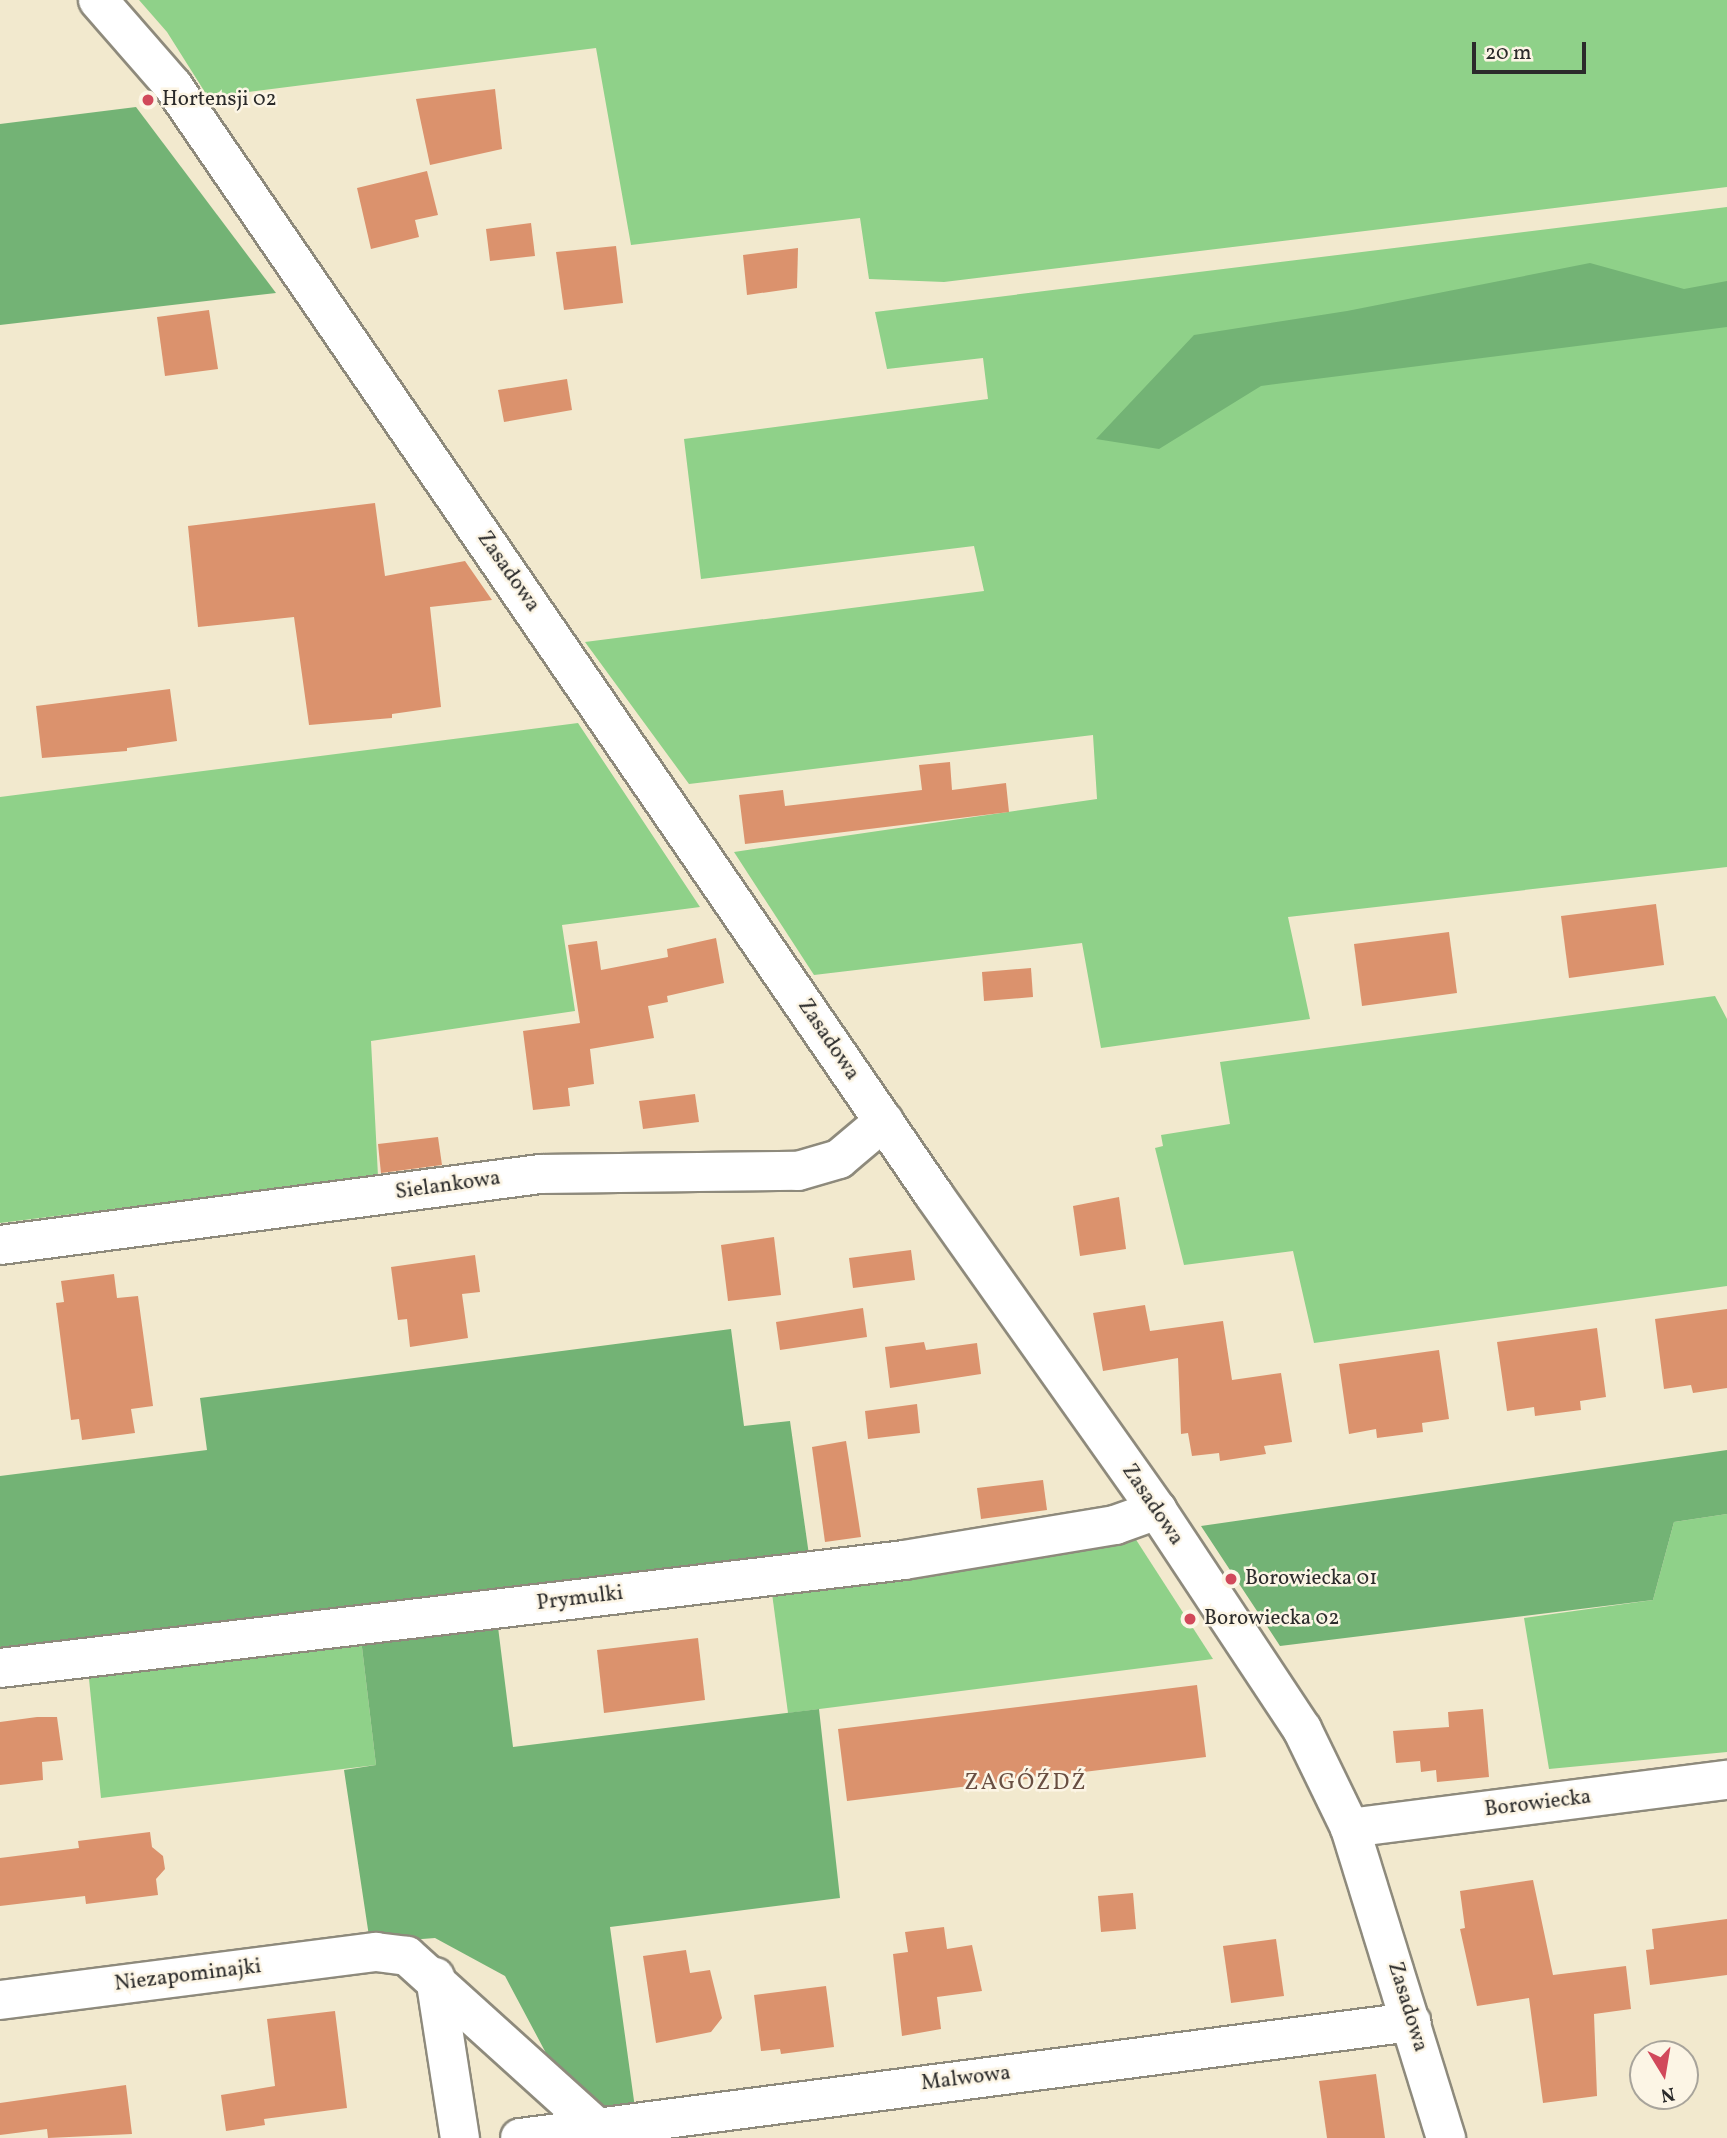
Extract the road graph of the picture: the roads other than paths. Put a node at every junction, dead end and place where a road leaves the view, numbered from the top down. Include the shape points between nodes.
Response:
1 (98, 0) edge
2 (884, 1121) junction
3 (0, 1245) edge
4 (1157, 1510) junction
5 (0, 1668) edge
6 (1727, 1780) edge
7 (1350, 1828) junction
8 (435, 1977) junction
9 (0, 2000) edge
10 (1411, 2022) junction
11 (595, 2126) junction
12 (460, 2138) edge
13 (520, 2138) edge
14 (1446, 2138) edge

1 - 2 street, Zasadowa via 173,86
2 - 3 street, Sielankowa via 839,1159 798,1171 540,1174
2 - 4 street, Zasadowa
4 - 5 street, Prymulki via 1115,1525 904,1560
4 - 7 street, Zasadowa via 1302,1729
6 - 7 street, Borowiecka
7 - 10 street, Zasadowa
8 - 9 street, Niezapominajki via 407,1956 376,1952
8 - 11 street, Niezapominajki
8 - 12 street
10 - 11 street, Malwowa
10 - 14 street, Zasadowa
11 - 13 street, Malwowa

